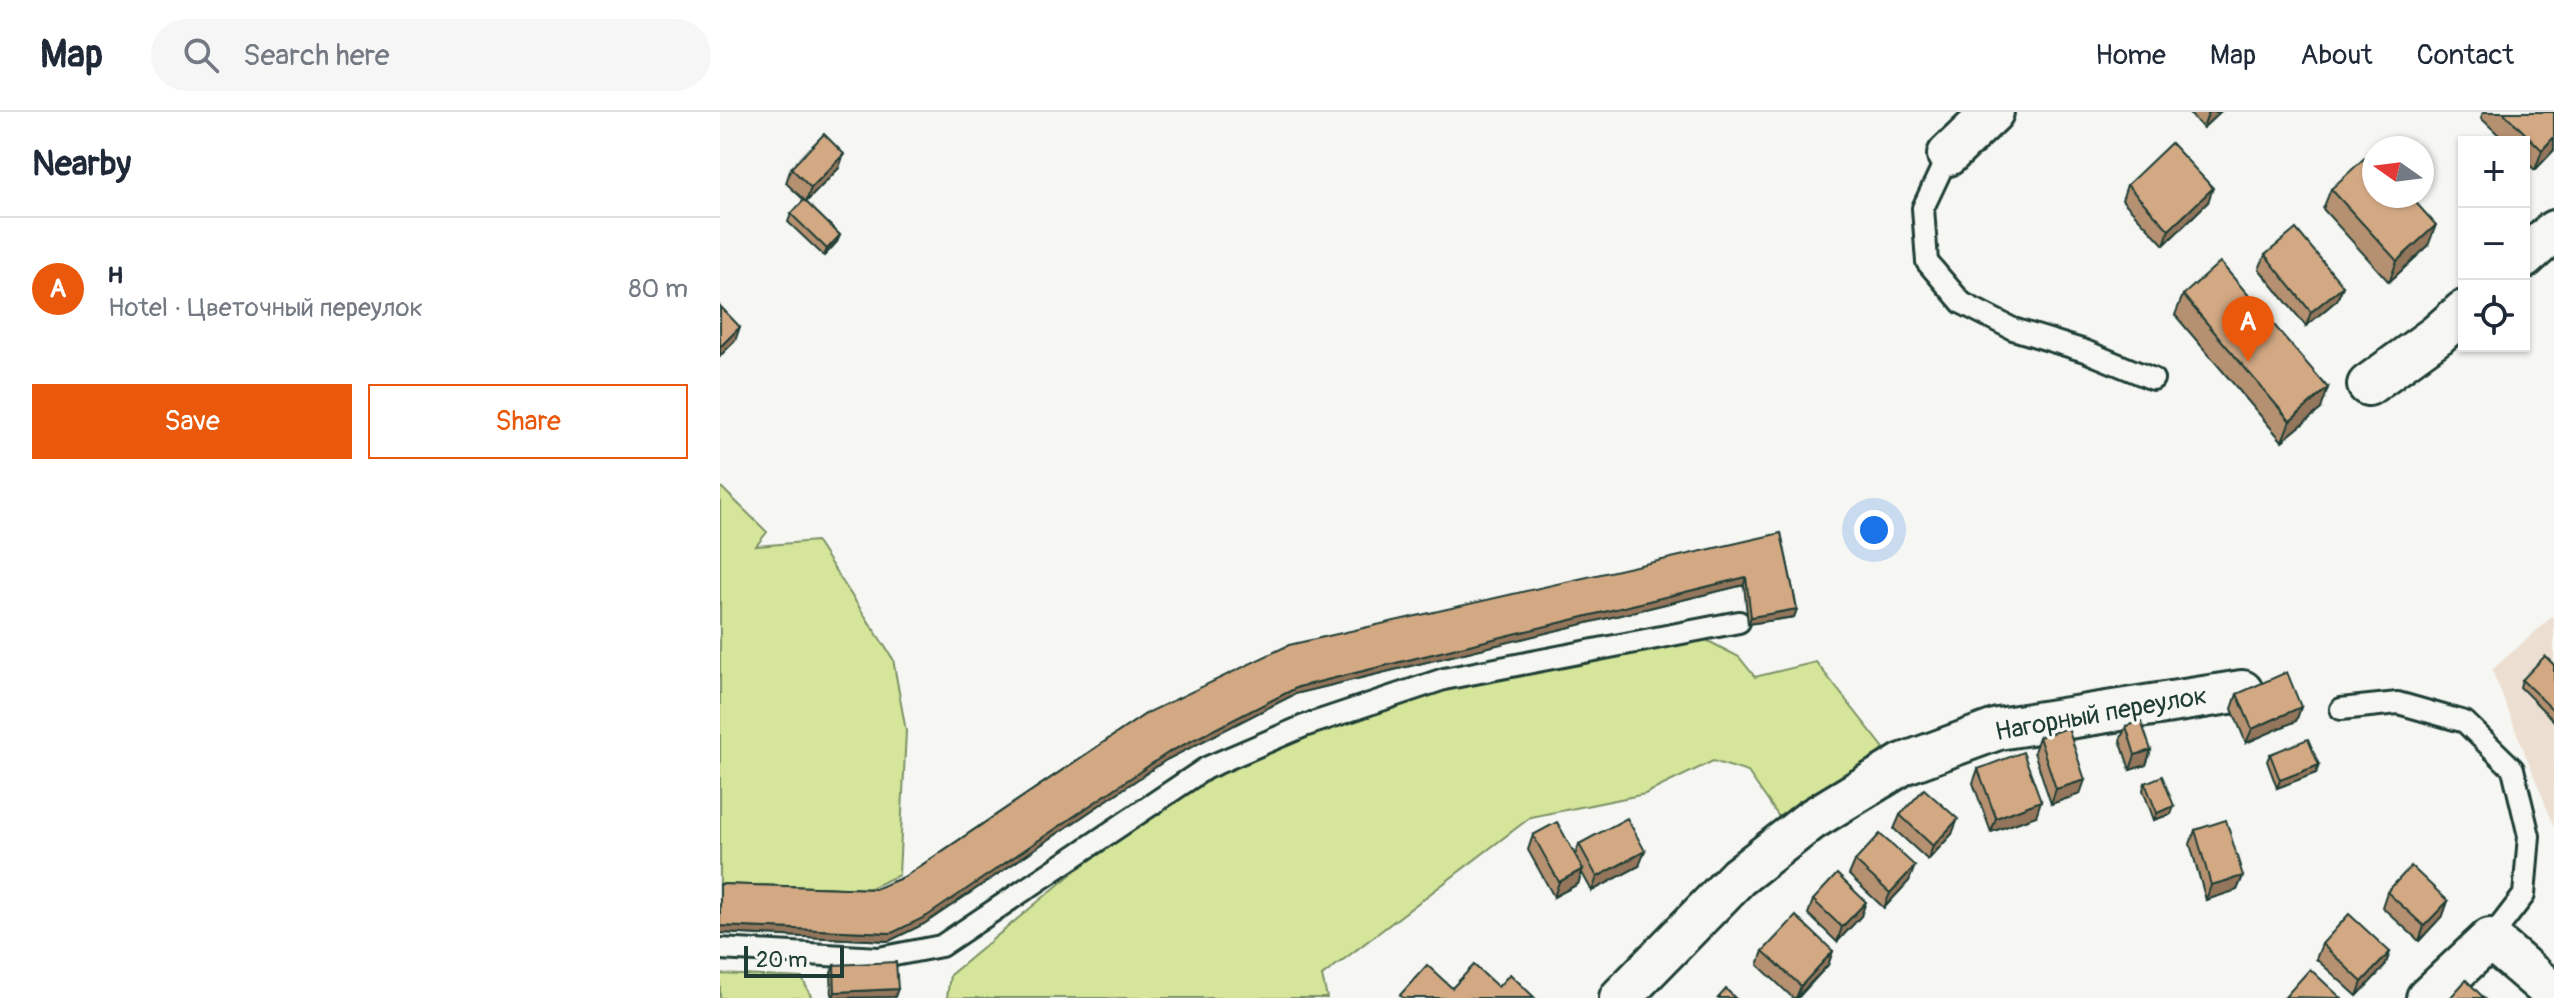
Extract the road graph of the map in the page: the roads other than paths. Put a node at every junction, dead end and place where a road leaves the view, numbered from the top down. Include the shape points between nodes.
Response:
1 (1993, 112) edge
2 (1948, 155) joint
3 (2554, 231) edge
4 (2530, 253) edge
5 (2458, 316) edge
6 (2153, 379) dead end
7 (2368, 385) dead end
8 (1739, 622) dead end
9 (2242, 691) edge
10 (2341, 709) dead end
11 (2490, 939) junction
12 (720, 949) edge
13 (2554, 994) edge
14 (1620, 998) edge
15 (2427, 998) edge

1 - 2 street
2 - 6 lane via 1923,208 1927,262 1962,303 2013,329
3 - 4 street
5 - 7 street
8 - 12 lane via 1444,679 1304,726 1206,768 941,946 879,958
9 - 14 street, Нагорный переулок via 1998,729 1903,764 1811,820 1738,877
10 - 11 lane via 2398,703 2465,722 2513,769 2529,836 2524,895
11 - 13 street
11 - 15 street

